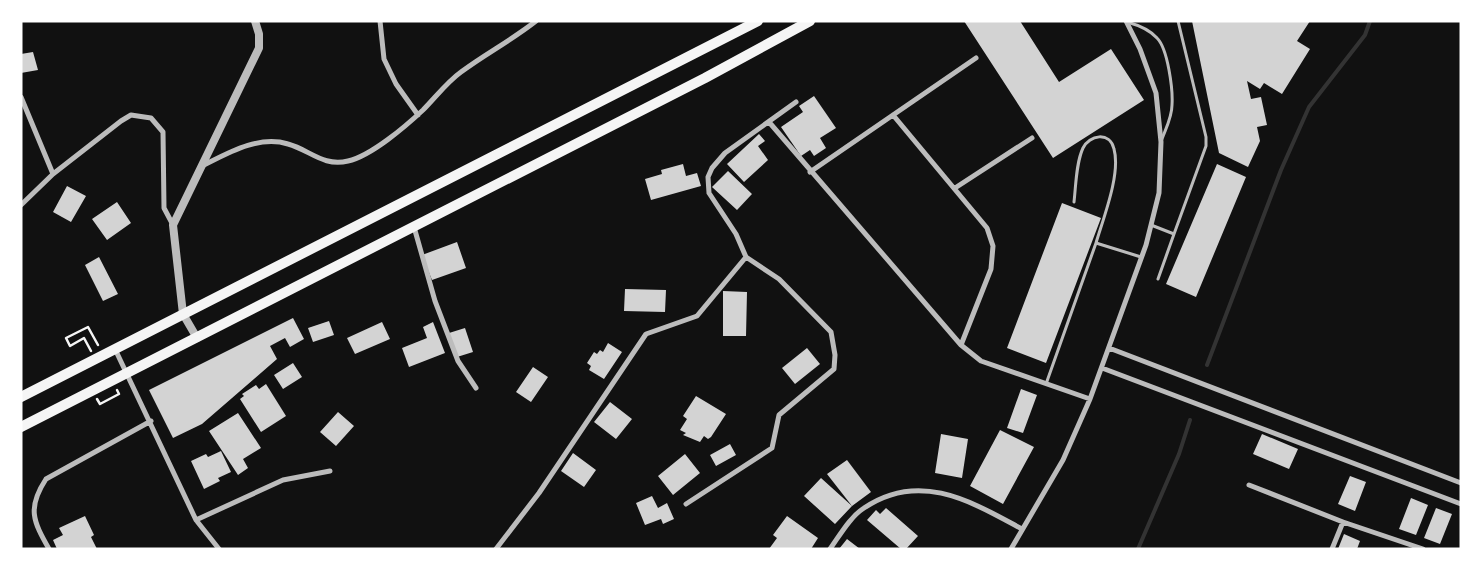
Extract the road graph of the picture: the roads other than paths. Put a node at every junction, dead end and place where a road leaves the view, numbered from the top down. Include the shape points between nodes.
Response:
1 (255, 21) edge
2 (380, 21) edge
3 (536, 21) edge
4 (758, 21) edge
5 (810, 21) edge
6 (1178, 21) edge
7 (1126, 22) edge
8 (976, 58) dead end
9 (21, 97) edge
10 (796, 102) dead end
11 (418, 115) junction
12 (893, 115) junction
13 (769, 122) junction
14 (1032, 138) dead end
15 (1161, 142) junction
16 (199, 167) junction
17 (810, 172) junction
18 (53, 174) junction
19 (955, 188) junction
20 (1074, 202) dead end
21 (21, 205) edge
22 (173, 225) junction
23 (1151, 225) junction
24 (414, 227) junction
25 (1174, 234) junction
26 (1096, 244) junction
27 (746, 257) junction
28 (1141, 257) junction
29 (1158, 279) dead end
30 (183, 314) junction
31 (197, 338) junction
32 (961, 345) junction
33 (1109, 348) junction
34 (115, 349) junction
35 (1102, 368) junction
36 (126, 373) junction
37 (1046, 384) junction
38 (476, 388) dead end
39 (21, 397) edge
40 (1090, 400) junction
41 (151, 421) junction
42 (21, 426) edge
43 (330, 471) dead end
44 (1461, 483) edge
45 (1249, 485) dead end
46 (686, 504) dead end
47 (1461, 504) edge
48 (196, 520) junction
49 (1343, 522) junction
50 (1022, 529) junction
51 (49, 549) edge
52 (219, 549) edge
53 (496, 549) edge
54 (830, 549) edge
55 (1012, 549) edge
56 (1332, 549) edge
57 (1423, 549) edge

1 - 16 street via 259,48
2 - 11 street via 384,59 396,84
3 - 11 street via 517,37 459,73
4 - 30 main road
5 - 24 main road
6 - 25 lane via 1206,137 1204,155
7 - 15 street via 1156,93
7 - 15 lane via 1142,26 1164,47 1172,105
8 - 12 street
9 - 18 street
10 - 13 street
11 - 16 street via 367,154 349,161 334,163 321,160 289,144 271,141 234,150
12 - 17 street
12 - 19 street
13 - 17 street
13 - 27 street via 725,153 708,177 709,194 736,234
14 - 19 street
15 - 23 street via 1158,194
16 - 22 street
17 - 32 street
18 - 21 street
18 - 22 street via 120,121 132,115 151,118 163,132 164,208
19 - 32 street via 987,228 993,246 991,269
20 - 26 lane via 1082,150 1091,138 1100,136 1114,148 1114,177
22 - 30 street
23 - 25 lane
23 - 28 street
24 - 31 main road
24 - 38 street via 435,301 458,361
25 - 29 lane
26 - 28 lane
26 - 37 lane
27 - 46 street via 779,279 831,332 834,370 779,415 772,448
27 - 53 street via 696,316 646,334 539,493
28 - 33 street
30 - 31 street
30 - 34 main road
31 - 36 main road
32 - 37 street via 981,361
33 - 35 street
33 - 44 street
34 - 36 street
34 - 39 main road
35 - 40 street
35 - 47 street
36 - 41 street
36 - 42 main road
37 - 40 street
40 - 50 street via 1063,460
41 - 48 street
41 - 51 street via 46,479 37,493 33,510 36,527
43 - 48 street via 283,480
45 - 49 street
48 - 52 street
49 - 56 street
49 - 57 street
50 - 54 street via 968,500 947,493 916,491 880,500 864,508
50 - 55 street

